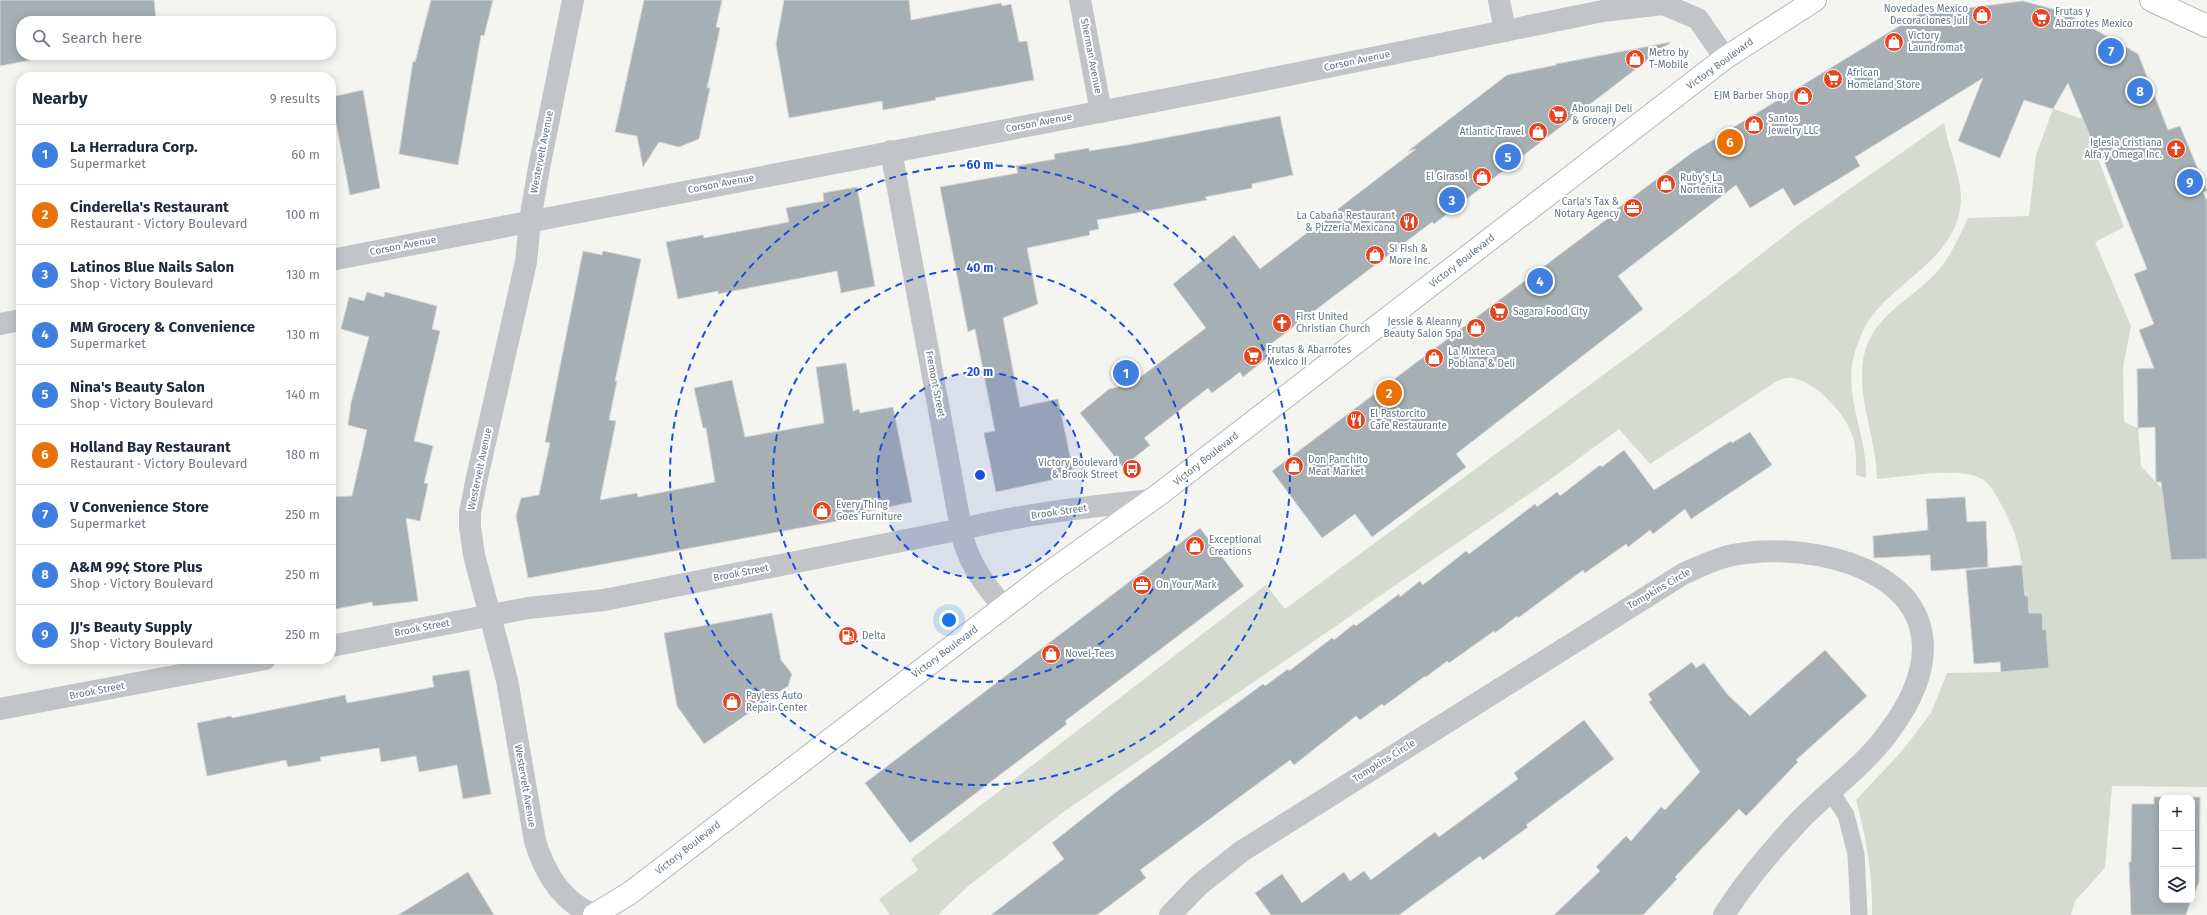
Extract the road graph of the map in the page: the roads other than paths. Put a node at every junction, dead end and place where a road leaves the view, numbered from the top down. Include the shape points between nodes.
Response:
1 (573, 0) edge
2 (1080, 0) edge
3 (1499, 0) edge
4 (1815, 0) edge
5 (2151, 0) edge
6 (2207, 26) edge
7 (1505, 31) junction
8 (1725, 58) junction
9 (1101, 112) junction
10 (891, 151) junction
11 (530, 220) junction
12 (336, 259) edge
13 (16, 321) edge
14 (0, 324) edge
15 (1151, 500) junction
16 (962, 530) junction
17 (1004, 607) junction
18 (490, 615) junction
19 (336, 645) edge
20 (238, 664) edge
21 (0, 709) edge
22 (1831, 792) junction
23 (594, 915) edge
24 (1170, 915) edge
25 (1724, 915) edge
26 (1859, 915) edge

1 - 11 street, Westervelt Avenue
2 - 9 street, Sherman Avenue
3 - 7 street
4 - 8 main road, Victory Boulevard
5 - 6 main road
7 - 8 street, Corson Avenue via 1603,11 1663,4 1698,19
7 - 9 street, Corson Avenue
8 - 15 main road, Victory Boulevard
9 - 10 street, Corson Avenue
10 - 11 street, Corson Avenue
10 - 16 street, Fremont Street
11 - 12 street, Corson Avenue
11 - 18 street, Westervelt Avenue via 526,262 470,513 474,555
13 - 14 street
15 - 16 street, Brook Street via 994,521
15 - 17 main road, Victory Boulevard
16 - 17 street, Fremont Street via 974,567 983,583
16 - 18 street, Brook Street via 604,600
17 - 23 main road, Victory Boulevard via 630,893
18 - 19 street, Brook Street
18 - 23 street, Westervelt Avenue via 507,680 538,852 547,872 567,899 581,910
20 - 21 street, Brook Street
22 - 24 street, Tompkins Circle via 1891,730 1911,696 1924,648 1918,618 1899,592 1856,565 1791,552 1733,555 1683,574 1656,589 1270,833 1242,851 1199,885
22 - 25 street, Tompkins Circle via 1800,820 1765,859
22 - 26 lane via 1846,815 1856,854

